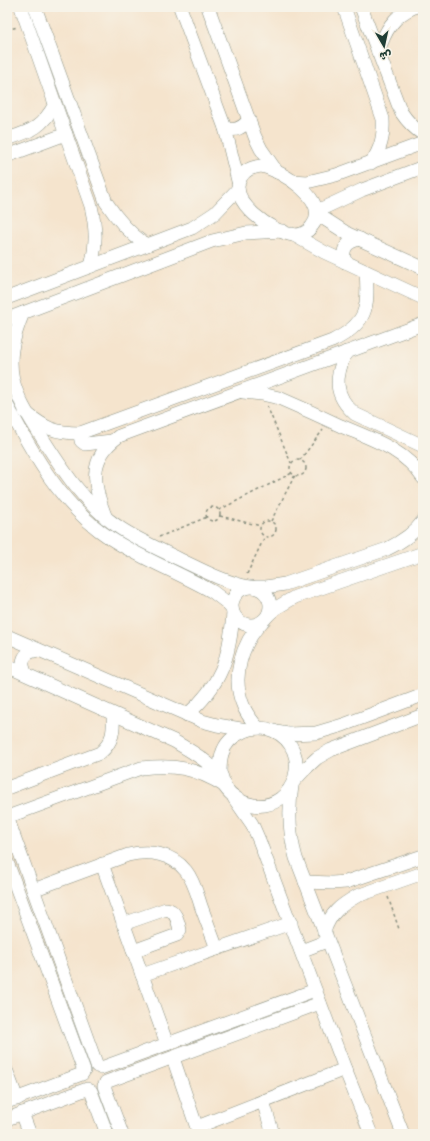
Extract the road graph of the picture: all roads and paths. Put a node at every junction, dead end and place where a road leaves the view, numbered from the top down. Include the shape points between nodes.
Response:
1 (21, 7) edge
2 (35, 7) edge
3 (180, 7) edge
4 (208, 7) edge
5 (344, 7) edge
6 (361, 7) edge
7 (414, 7) edge
8 (378, 52) junction
9 (396, 99) junction
10 (55, 104) junction
11 (380, 106) junction
12 (249, 119) junction
13 (225, 128) junction
14 (66, 134) junction
15 (423, 134) edge
16 (7, 139) edge
17 (423, 143) edge
18 (7, 156) edge
19 (368, 163) junction
20 (423, 167) edge
21 (278, 172) junction
22 (293, 181) junction
23 (238, 185) junction
24 (374, 185) junction
25 (106, 202) junction
26 (91, 206) junction
27 (317, 213) junction
28 (203, 222) junction
29 (287, 233) junction
30 (360, 239) junction
31 (212, 241) junction
32 (146, 245) junction
33 (344, 262) junction
34 (91, 266) junction
35 (423, 268) edge
36 (366, 272) junction
37 (7, 298) edge
38 (423, 298) edge
39 (23, 313) junction
40 (7, 319) edge
41 (423, 324) edge
42 (349, 332) junction
43 (351, 350) junction
44 (9, 382) edge
45 (239, 391) junction
46 (262, 394) junction
47 (7, 405) edge
48 (25, 412) junction
49 (330, 420) junction
50 (80, 433) junction
51 (112, 441) junction
52 (423, 446) edge
53 (300, 460) junction
54 (291, 463) junction
55 (292, 473) junction
56 (295, 475) junction
57 (423, 478) edge
58 (219, 510) junction
59 (220, 516) junction
60 (207, 517) junction
61 (106, 518) junction
62 (271, 521) junction
63 (423, 521) edge
64 (261, 526) junction
65 (265, 536) junction
66 (145, 542) junction
67 (423, 553) edge
68 (249, 587) junction
69 (232, 611) junction
70 (266, 618) junction
71 (7, 636) edge
72 (38, 650) junction
73 (7, 666) edge
74 (26, 674) junction
75 (423, 695) edge
76 (113, 714) junction
77 (187, 715) junction
78 (423, 715) edge
79 (343, 725) junction
80 (252, 729) junction
81 (275, 732) junction
82 (349, 742) junction
83 (293, 783) junction
84 (226, 785) junction
85 (7, 788) edge
86 (423, 856) edge
87 (7, 862) edge
88 (102, 864) junction
89 (423, 872) edge
90 (406, 879) junction
91 (305, 882) junction
92 (423, 884) edge
93 (385, 886) junction
94 (33, 890) junction
95 (13, 897) edge
96 (291, 923) junction
97 (123, 924) junction
98 (399, 929) dead end
99 (326, 936) junction
100 (217, 949) junction
101 (133, 951) junction
102 (301, 951) junction
103 (142, 975) junction
104 (316, 990) junction
105 (320, 1003) junction
106 (167, 1044) junction
107 (173, 1058) junction
108 (99, 1067) junction
109 (345, 1069) junction
110 (7, 1072) edge
111 (83, 1073) junction
112 (105, 1084) junction
113 (89, 1090) junction
114 (12, 1100) edge
115 (263, 1101) junction
116 (22, 1113) junction
117 (7, 1119) edge
118 (198, 1130) edge
119 (30, 1134) edge
120 (107, 1134) edge
121 (122, 1134) edge
122 (273, 1134) edge
123 (371, 1134) edge
124 (403, 1134) edge

1 - 10 street
2 - 25 street
3 - 13 street
4 - 12 street
5 - 11 street
6 - 8 street
7 - 8 street via 391,23
8 - 9 street
9 - 11 street via 388,108
9 - 15 street via 407,121
10 - 14 street
10 - 16 street via 42,123 33,130
11 - 19 street via 384,131 380,148
12 - 13 street via 235,130
12 - 21 street via 261,149
13 - 23 street
14 - 18 street
14 - 26 street
17 - 19 street
19 - 22 street via 321,179
19 - 24 street via 367,178
20 - 24 street
21 - 22 street
21 - 23 street via 261,166 254,167 247,170
22 - 27 street via 311,199
23 - 28 street via 221,208
23 - 29 street via 239,196 248,208 264,222
24 - 27 street
25 - 26 street via 100,206
25 - 32 street via 125,227
26 - 34 street via 96,238
27 - 29 street via 314,224 307,232
27 - 30 street
28 - 31 street via 211,230
28 - 32 street
29 - 31 street via 246,233
29 - 33 street
30 - 33 street via 354,240 344,249
30 - 35 street
31 - 39 street
32 - 34 street
33 - 36 street
34 - 37 street
36 - 38 street
36 - 42 street via 368,298 365,311
39 - 40 street
39 - 44 street via 12,340
41 - 43 street
42 - 43 street via 357,338 357,345
42 - 50 street via 324,344
43 - 45 street
43 - 52 street via 338,373 339,392 348,408 355,414
44 - 48 street
45 - 46 street
45 - 51 street
46 - 49 street via 279,398
46 - 54 path
47 - 69 street via 55,485 83,516 111,538 213,592 226,602
48 - 50 street via 50,429
48 - 61 street via 78,489
49 - 53 path
49 - 57 street via 395,450
50 - 51 street via 80,438 85,444
51 - 61 street via 98,461 95,474 96,488
53 - 54 path
53 - 56 path via 305,469 302,474
54 - 55 path
55 - 56 path
55 - 58 path
56 - 62 path
58 - 59 path
58 - 60 path via 211,507 206,511
59 - 60 path via 215,520 209,520
59 - 64 path
60 - 66 path
61 - 66 street
62 - 64 path
62 - 65 path via 276,526 275,533 272,536
63 - 68 street via 411,535 387,548 285,584
64 - 65 path via 261,532
65 - 68 path
66 - 68 street via 220,578
67 - 70 street via 295,597 276,608
68 - 69 street via 243,588 234,597
68 - 70 street via 262,590 267,596 270,609
69 - 70 street via 240,622 246,625 258,624
69 - 77 street via 227,651 218,678
70 - 80 street via 255,630 240,661 238,690
71 - 72 street
72 - 74 street via 26,655 23,661
72 - 77 street
73 - 74 street
74 - 76 street
75 - 79 street
76 - 84 street via 187,748 210,765
76 - 85 street via 114,733 111,741 100,753
77 - 80 street via 216,725
78 - 82 street
79 - 81 street via 316,733
79 - 82 street via 342,732
80 - 81 street
80 - 84 street via 236,735 222,752 220,764
81 - 83 street via 290,744 294,753 297,772
82 - 83 street via 318,758
83 - 84 street via 285,795 264,805 242,801
83 - 91 street via 289,804 291,840
84 - 94 street via 193,770 176,766 141,768 7,817
84 - 96 street via 260,840
86 - 91 street via 346,882
87 - 95 street
88 - 94 street
88 - 97 street
88 - 100 street via 140,852 153,852 177,862 192,883
89 - 90 street
90 - 92 street
90 - 93 street
91 - 99 street
93 - 98 path
93 - 99 street via 358,896 339,907 327,922
94 - 108 street
95 - 111 street
96 - 100 street
96 - 102 street
97 - 101 street
97 - 101 street via 166,909 174,913 180,930 177,935
99 - 102 street
99 - 124 street
100 - 103 street
101 - 103 street
102 - 104 street
103 - 106 street
104 - 105 street
104 - 106 street
105 - 107 street
105 - 109 street
106 - 108 street
107 - 112 street
107 - 118 street
108 - 111 street via 88,1068
108 - 112 street via 106,1074
109 - 115 street
109 - 123 street
110 - 114 street
111 - 113 street via 82,1082
111 - 114 street
112 - 113 street via 98,1090
112 - 121 street
113 - 116 street
113 - 120 street
115 - 118 street
115 - 122 street
116 - 117 street
116 - 119 street

